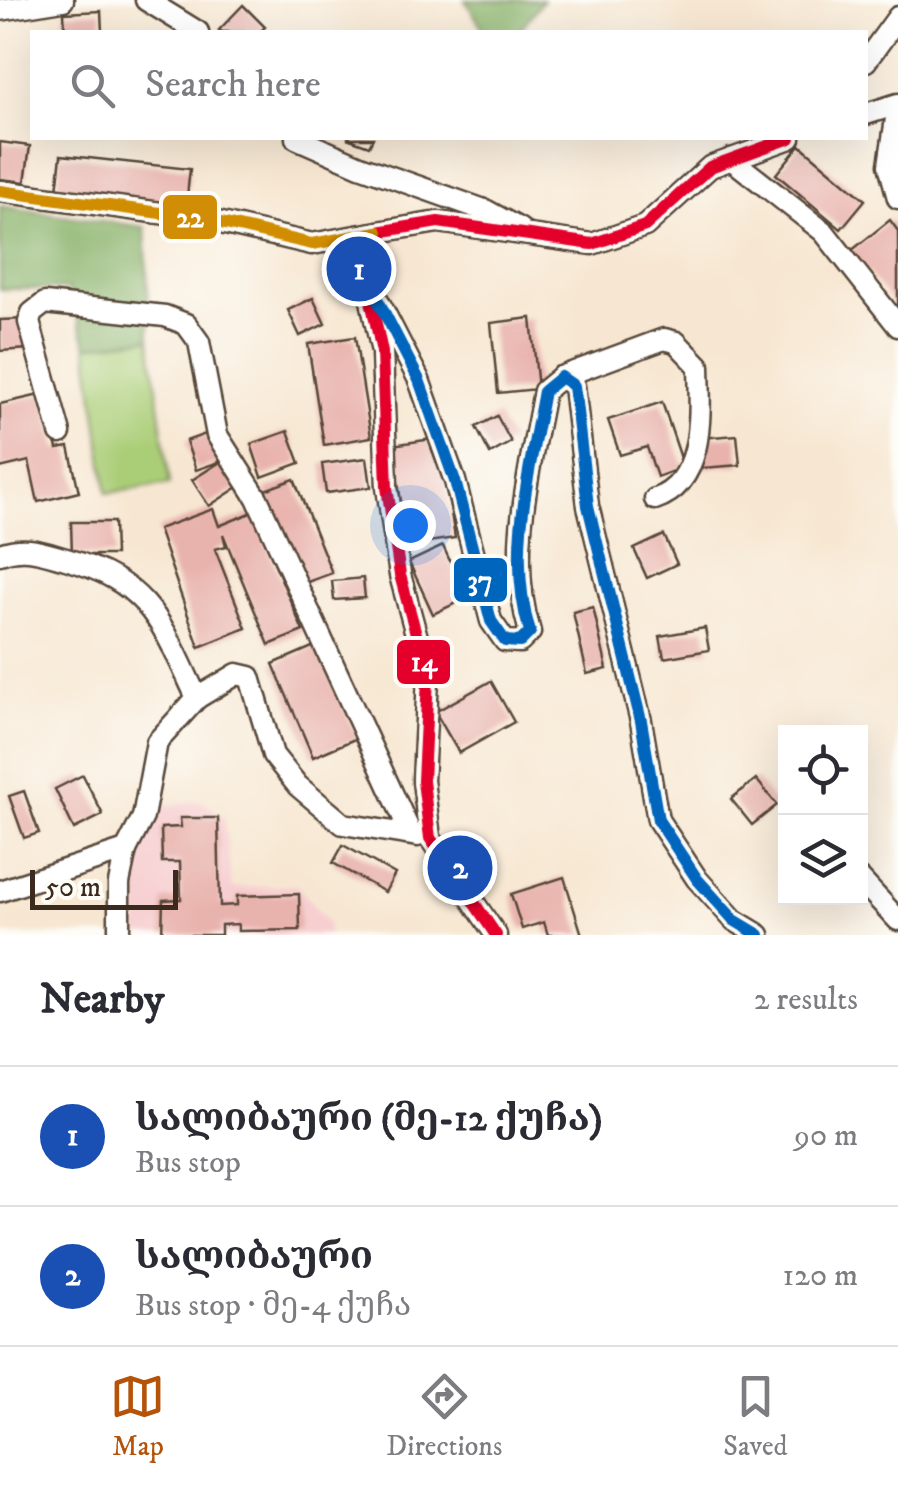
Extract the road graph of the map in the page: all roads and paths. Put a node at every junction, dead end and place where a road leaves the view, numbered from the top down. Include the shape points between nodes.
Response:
1 (62, 0) edge
2 (146, 0) edge
3 (0, 10) edge
4 (898, 18) edge
5 (195, 30) edge
6 (868, 59) edge
7 (898, 105) edge
8 (868, 113) edge
9 (301, 140) edge
10 (784, 140) edge
11 (731, 159) junction
12 (0, 191) edge
13 (898, 198) edge
14 (378, 232) junction
15 (530, 235) junction
16 (366, 277) junction
17 (898, 326) edge
18 (561, 377) junction
19 (60, 434) dead end
20 (655, 499) dead end
21 (0, 554) edge
22 (196, 698) junction
23 (420, 836) junction
24 (126, 850) junction
25 (868, 888) edge
26 (0, 891) edge
27 (898, 920) edge
28 (120, 935) edge
29 (496, 935) edge
30 (759, 935) edge

1 - 3 street
2 - 5 street
4 - 6 street
7 - 8 street
7 - 13 street via 889,165
9 - 15 street via 486,211
10 - 11 street
11 - 15 street via 710,167 645,226 592,244
11 - 17 street via 824,232
12 - 14 street via 204,219 312,244
14 - 15 street via 438,222
14 - 16 street via 366,252
16 - 18 street via 419,380 455,480 492,620 505,640 520,642 530,632 517,558 544,391
16 - 23 street via 382,352 387,487 428,678
18 - 20 street via 664,339 699,366 694,456 685,480
18 - 30 street via 574,386 588,506 642,721 658,820 696,879 734,920
19 - 23 street via 32,313 46,303 186,324 199,342 217,435 256,498
21 - 22 street via 22,546 129,584 162,623
22 - 23 street via 237,674 250,678 273,755 298,786 344,824
22 - 24 street via 157,742 142,817
23 - 29 street
24 - 26 street
24 - 28 street
25 - 27 street

